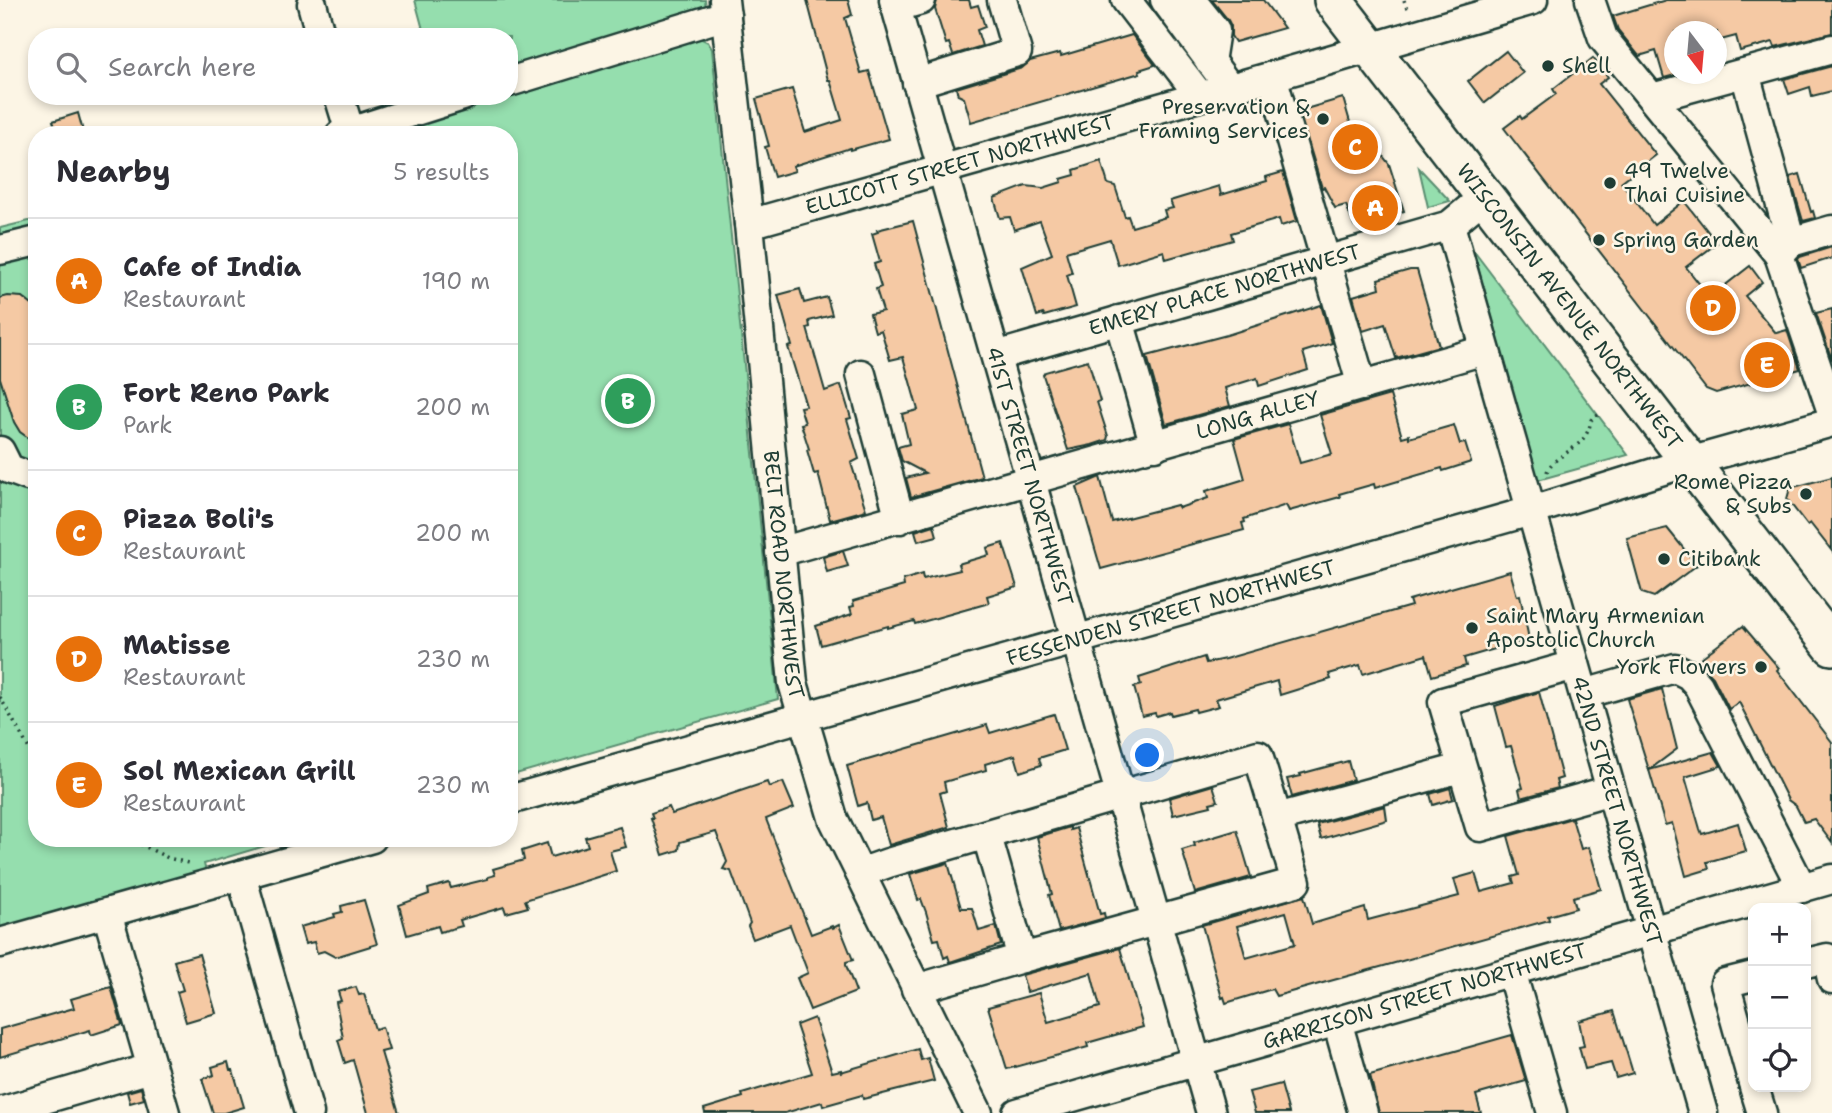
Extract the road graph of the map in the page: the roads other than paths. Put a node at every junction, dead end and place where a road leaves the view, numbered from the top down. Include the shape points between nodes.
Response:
1 (1002, 0) edge
2 (1126, 0) edge
3 (1166, 0) edge
4 (1191, 0) edge
5 (1333, 0) edge
6 (1533, 0) edge
7 (1590, 0) edge
8 (904, 2) edge
9 (312, 4) dead end
10 (725, 7) edge
11 (319, 28) edge
12 (1372, 48) junction
13 (1832, 49) edge
14 (1210, 62) junction
15 (1745, 73) junction
16 (1272, 76) junction
17 (518, 79) edge
18 (917, 83) junction
19 (1230, 88) junction
20 (1200, 96) junction
21 (1652, 98) junction
22 (340, 105) edge
23 (434, 105) edge
24 (344, 126) edge
25 (367, 126) edge
26 (942, 169) junction
27 (1485, 196) junction
28 (749, 223) junction
29 (1450, 225) junction
30 (1832, 230) edge
31 (28, 243) edge
32 (1785, 248) junction
33 (0, 250) edge
34 (1324, 261) junction
35 (1119, 320) junction
36 (1485, 350) junction
37 (996, 356) junction
38 (861, 374) dead end
39 (1362, 386) junction
40 (1832, 412) edge
41 (1832, 422) edge
42 (1155, 446) junction
43 (0, 451) edge
44 (1689, 462) junction
45 (28, 474) edge
46 (1031, 482) junction
47 (1531, 511) junction
48 (900, 519) junction
49 (780, 552) junction
50 (1076, 640) junction
51 (1832, 646) edge
52 (1575, 665) junction
53 (1584, 694) junction
54 (803, 717) junction
55 (1461, 768) junction
56 (1611, 790) junction
57 (1121, 796) junction
58 (518, 797) edge
59 (1277, 818) junction
60 (987, 836) junction
61 (340, 847) edge
62 (860, 873) junction
63 (241, 875) junction
64 (1832, 879) edge
65 (1802, 888) junction
66 (107, 913) junction
67 (1156, 921) junction
68 (1651, 931) junction
69 (0, 943) edge
70 (1022, 958) junction
71 (1811, 962) edge
72 (1511, 971) junction
73 (1748, 977) edge
74 (1832, 979) edge
75 (916, 989) junction
76 (1337, 1021) junction
77 (1196, 1061) junction
78 (1748, 1064) edge
79 (151, 1068) junction
80 (1756, 1092) edge
81 (0, 1112) edge
82 (164, 1113) edge
83 (309, 1113) edge
84 (978, 1113) edge
85 (1017, 1113) edge
86 (1211, 1113) edge
87 (1363, 1113) edge
88 (1552, 1113) edge
89 (1703, 1113) edge
90 (1762, 1113) edge

1 - 18 street via 1017,52
2 - 20 street
3 - 14 street
4 - 14 street via 1215,30
5 - 12 main road, WISCONSIN AVENUE NORTHWEST
6 - 12 street, ELLICOTT STREET NORTHWEST
7 - 21 street via 1603,38
8 - 18 street, 41ST STREET NORTHWEST
9 - 11 street
10 - 17 street
10 - 28 street, BELT ROAD NORTHWEST
12 - 16 street, ELLICOTT STREET NORTHWEST
12 - 27 main road, WISCONSIN AVENUE NORTHWEST
13 - 15 street
14 - 19 street
15 - 21 street
15 - 32 street
16 - 19 street, ELLICOTT STREET NORTHWEST
16 - 34 street
18 - 26 street, 41ST STREET NORTHWEST
19 - 20 street, ELLICOTT STREET NORTHWEST
20 - 26 street, ELLICOTT STREET NORTHWEST
21 - 32 street
22 - 24 street
23 - 25 street
26 - 28 street, ELLICOTT STREET NORTHWEST
26 - 37 street, 41ST STREET NORTHWEST
27 - 29 street, EMERY PLACE NORTHWEST
27 - 44 main road, WISCONSIN AVENUE NORTHWEST
28 - 49 street, BELT ROAD NORTHWEST
29 - 34 street, EMERY PLACE NORTHWEST
29 - 36 street, 42ND STREET NORTHWEST
30 - 32 street
31 - 33 street
32 - 40 street
34 - 35 street, EMERY PLACE NORTHWEST
34 - 39 street
35 - 37 street, EMERY PLACE NORTHWEST
35 - 42 street
36 - 39 street, LONG ALLEY
36 - 47 street, 42ND STREET NORTHWEST
37 - 46 street, 41ST STREET NORTHWEST
38 - 48 street
39 - 42 street, LONG ALLEY
41 - 44 street, FESSENDEN STREET NORTHWEST
42 - 46 street, LONG ALLEY
43 - 45 street via 9,469
44 - 47 street, FESSENDEN STREET NORTHWEST
44 - 51 main road, WISCONSIN AVENUE NORTHWEST
46 - 48 street, LONG ALLEY
46 - 50 street, 41ST STREET NORTHWEST
47 - 50 street, FESSENDEN STREET NORTHWEST
47 - 52 street, 42ND STREET NORTHWEST
48 - 49 street, LONG ALLEY
49 - 54 street, BELT ROAD NORTHWEST via 793,683
50 - 54 street, FESSENDEN STREET NORTHWEST
50 - 57 street, 41ST STREET NORTHWEST
52 - 53 street, 42ND STREET NORTHWEST
52 - 55 street via 1443,702
53 - 56 street, 42ND STREET NORTHWEST
53 - 65 street via 1675,668 1689,675
54 - 58 street, FESSENDEN STREET NORTHWEST
54 - 62 street, BELT ROAD NORTHWEST via 827,803
55 - 56 street via 1480,827
55 - 59 street
56 - 68 street, 42ND STREET NORTHWEST
57 - 59 street via 1258,755
57 - 60 street
57 - 67 street, 41ST STREET NORTHWEST
59 - 67 street via 1296,882
60 - 62 street
60 - 70 street
61 - 63 street
62 - 75 street, BELT ROAD NORTHWEST
63 - 66 street
63 - 83 street
64 - 65 street, GARRISON STREET NORTHWEST
65 - 68 street, GARRISON STREET NORTHWEST
66 - 69 street
66 - 79 street
67 - 70 street
67 - 77 street, 41ST STREET NORTHWEST
68 - 72 street, GARRISON STREET NORTHWEST
68 - 89 street, 42ND STREET NORTHWEST
70 - 75 street
71 - 74 street via 1826,958
72 - 76 street, GARRISON STREET NORTHWEST
72 - 88 street
73 - 78 street via 1725,983
75 - 84 street, BELT ROAD NORTHWEST
76 - 77 street, GARRISON STREET NORTHWEST
76 - 87 street
77 - 85 street, GARRISON STREET NORTHWEST
77 - 86 street, 41ST STREET NORTHWEST
79 - 81 street
79 - 82 street
80 - 90 street

